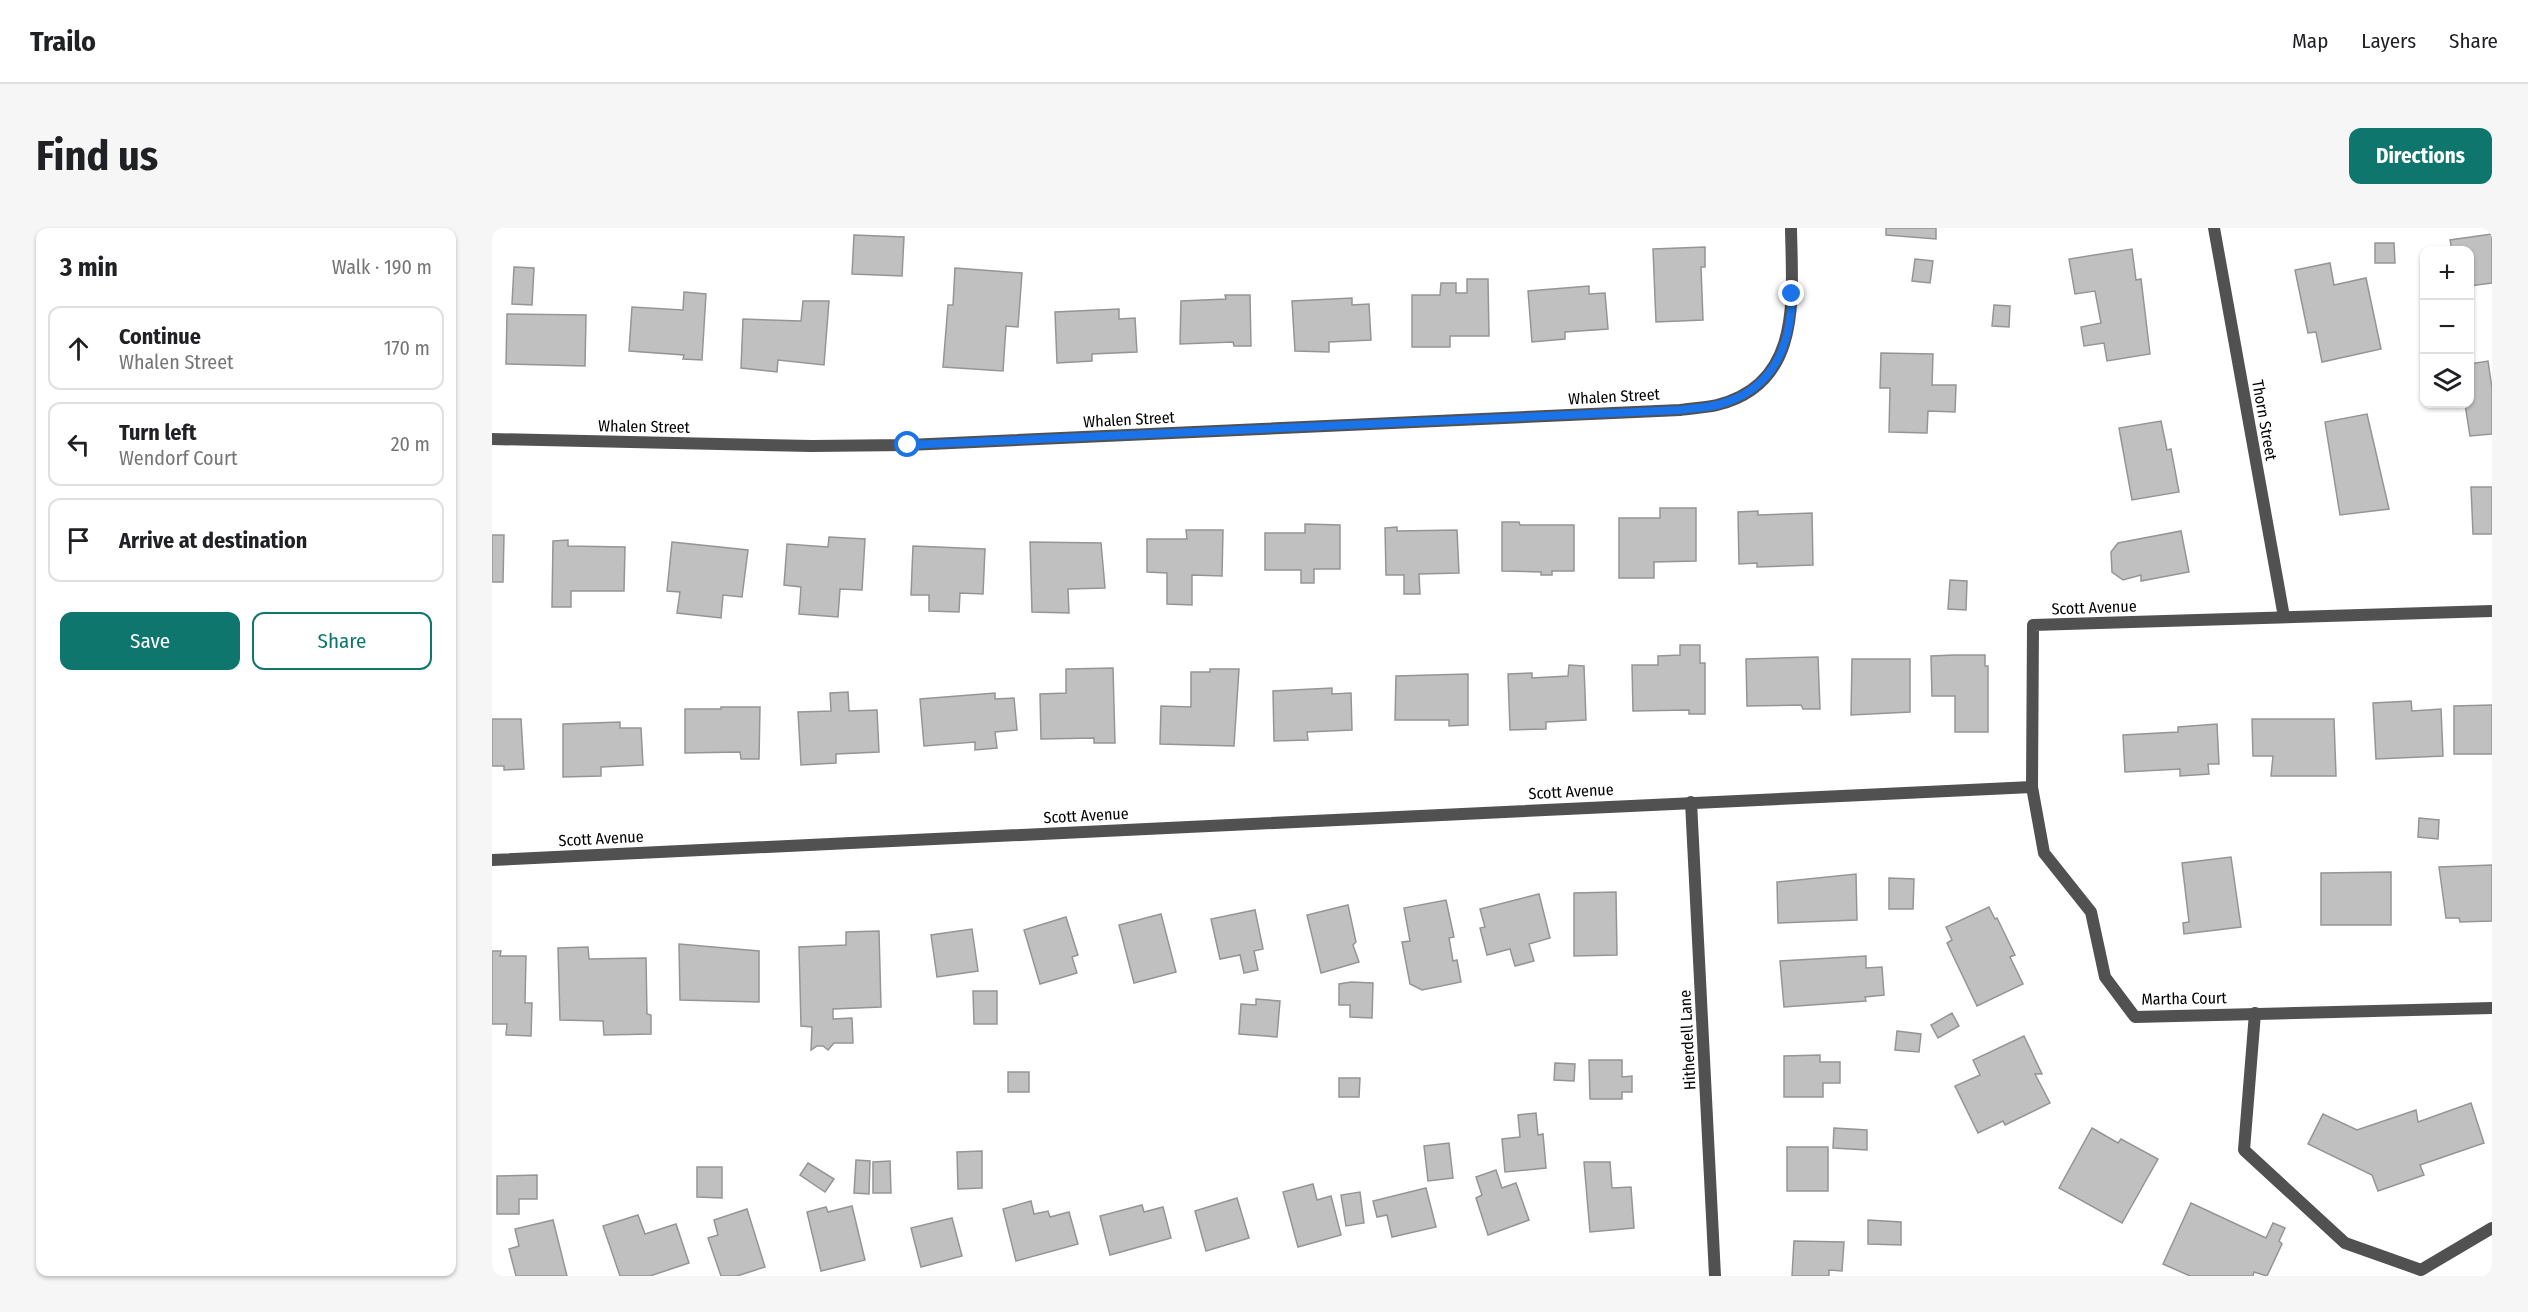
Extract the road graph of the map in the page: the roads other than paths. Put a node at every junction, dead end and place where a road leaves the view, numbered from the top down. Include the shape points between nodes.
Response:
1 (1791, 228) edge
2 (2214, 228) edge
3 (492, 440) edge
4 (2492, 611) edge
5 (2284, 617) junction
6 (2032, 787) junction
7 (1691, 802) junction
8 (492, 860) edge
9 (2492, 1008) edge
10 (2254, 1013) junction
11 (2492, 1228) edge
12 (1715, 1276) edge

1 - 3 street, Whalen Street via 1790,328 1779,358 1761,382 1723,403 1680,410 958,443 812,446
2 - 5 street, Thorn Street
4 - 5 street, Scott Avenue
5 - 6 street, Scott Avenue via 2033,625
6 - 7 street, Scott Avenue
6 - 10 street, Martha Court via 2044,853 2091,912 2105,977 2135,1017
7 - 8 street, Scott Avenue
7 - 12 street, Hitherdell Lane
9 - 10 street, Martha Court
10 - 11 street via 2244,1150 2345,1243 2421,1270

